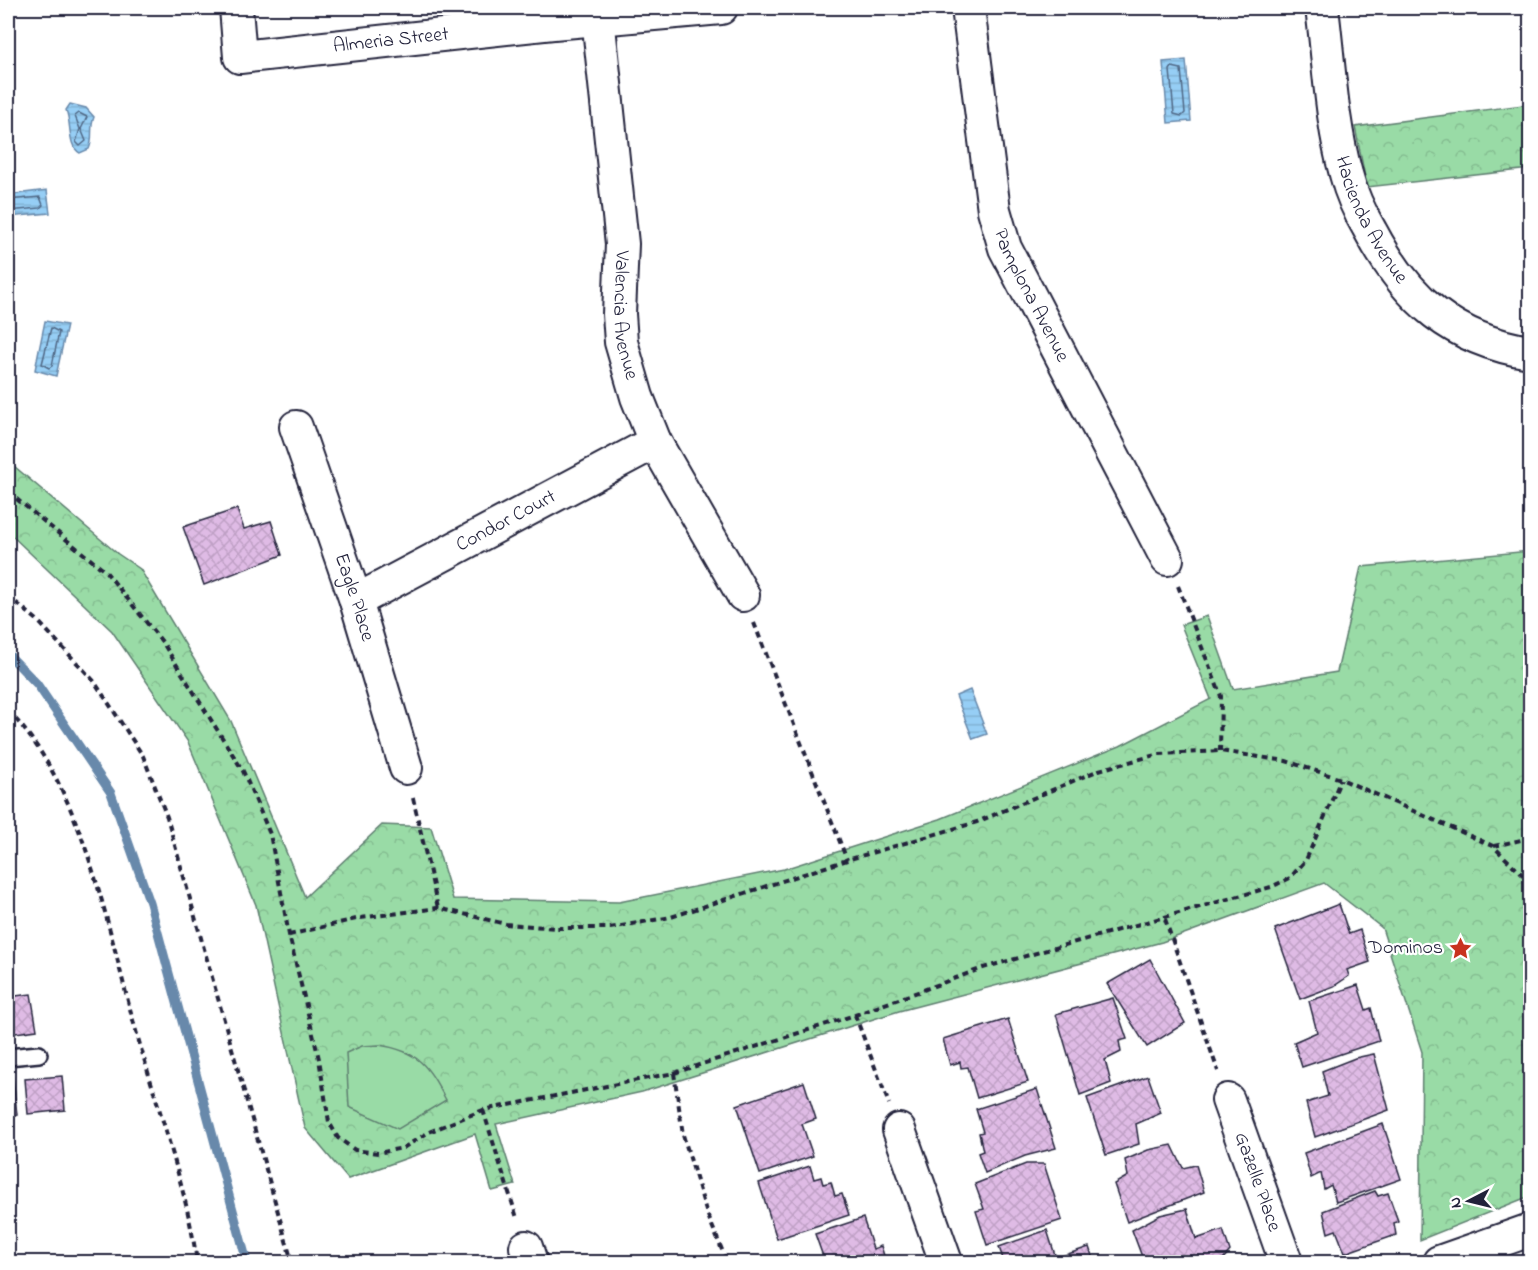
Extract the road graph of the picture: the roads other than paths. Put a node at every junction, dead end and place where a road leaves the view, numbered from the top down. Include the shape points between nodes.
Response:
1 (236, 8) edge
2 (721, 8) edge
3 (968, 8) edge
4 (1322, 8) edge
5 (598, 14) edge
6 (1530, 352) edge
7 (296, 427) dead end
8 (655, 442) junction
9 (1167, 559) road end
10 (743, 595) road end
11 (356, 601) junction
12 (406, 768) road end
13 (39, 1054) dead end
14 (8, 1057) edge
15 (1228, 1100) road end
16 (899, 1130) road end
17 (1530, 1230) edge
18 (946, 1263) edge
19 (1286, 1263) edge
20 (1438, 1263) edge

1 - 5 street, Almeria Street via 240,57
2 - 5 street, Almeria Street
3 - 9 street, Pamplona Avenue via 994,210 1005,248
4 - 6 street, Hacienda Avenue via 1346,177 1384,257 1434,314 1468,335
5 - 8 street, Valencia Avenue via 622,244 621,342
7 - 11 street, Eagle Place
8 - 10 street, Valencia Avenue
8 - 11 street, Condor Court
11 - 12 street, Eagle Place
13 - 14 lane
15 - 19 street, Gazelle Place
16 - 18 street
17 - 20 street

